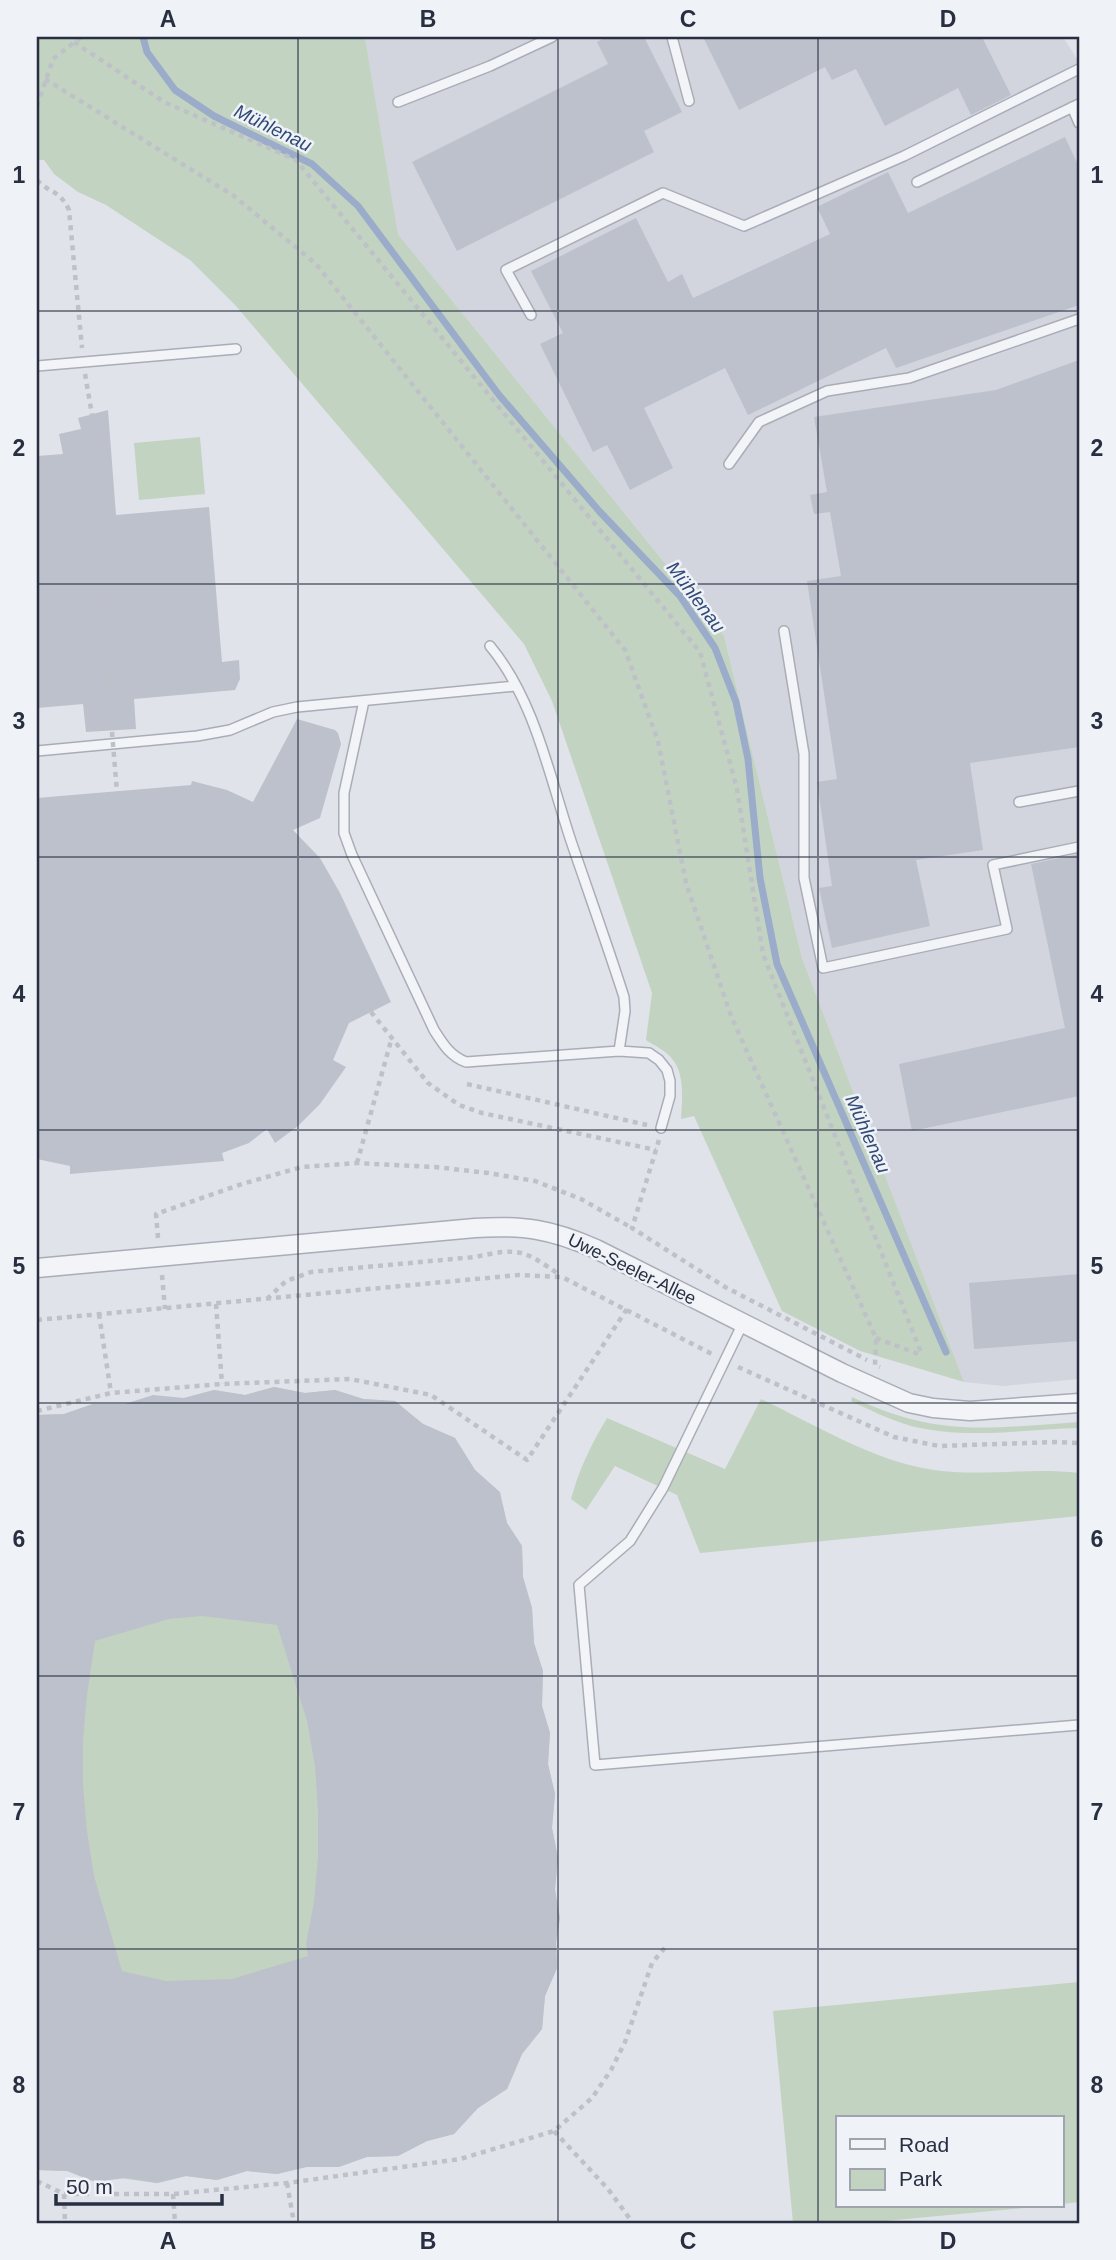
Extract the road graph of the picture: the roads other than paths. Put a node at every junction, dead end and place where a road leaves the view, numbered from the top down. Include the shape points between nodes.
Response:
1 (552, 37) edge
2 (672, 37) edge
3 (1079, 69) edge
4 (689, 101) dead end
5 (398, 102) dead end
6 (1075, 106) edge
7 (1079, 123) edge
8 (917, 182) dead end
9 (531, 315) dead end
10 (1079, 319) edge
11 (236, 349) dead end
12 (37, 366) edge
13 (729, 464) dead end
14 (784, 631) dead end
15 (490, 646) dead end
16 (515, 686) junction
17 (365, 701) junction
18 (37, 751) edge
19 (1079, 791) edge
20 (1019, 802) dead end
21 (1079, 847) edge
22 (619, 1051) junction
23 (662, 1128) road end
24 (37, 1268) edge
25 (743, 1323) junction
26 (1079, 1402) edge
27 (1079, 1725) edge

1 - 5 lane
2 - 4 lane
3 - 9 lane via 904,156 744,226 663,193 506,270
6 - 7 lane
6 - 8 lane
10 - 13 lane via 909,379 827,391 759,422
11 - 12 lane
14 - 21 lane via 804,754 804,878 823,968 1007,929 993,865
15 - 16 lane
16 - 17 lane
16 - 22 lane via 536,731 624,997
17 - 18 lane via 297,707 219,732 163,741
17 - 22 lane via 344,793 344,833 446,1049 467,1062
19 - 20 lane
22 - 23 lane via 649,1053 667,1070 670,1096
24 - 25 street, Uwe-Seeler-Allee via 475,1228 536,1228 574,1239
25 - 26 street, Uwe-Seeler-Allee via 891,1396 933,1408 978,1410
25 - 27 lane via 663,1488 630,1541 579,1585 595,1765

